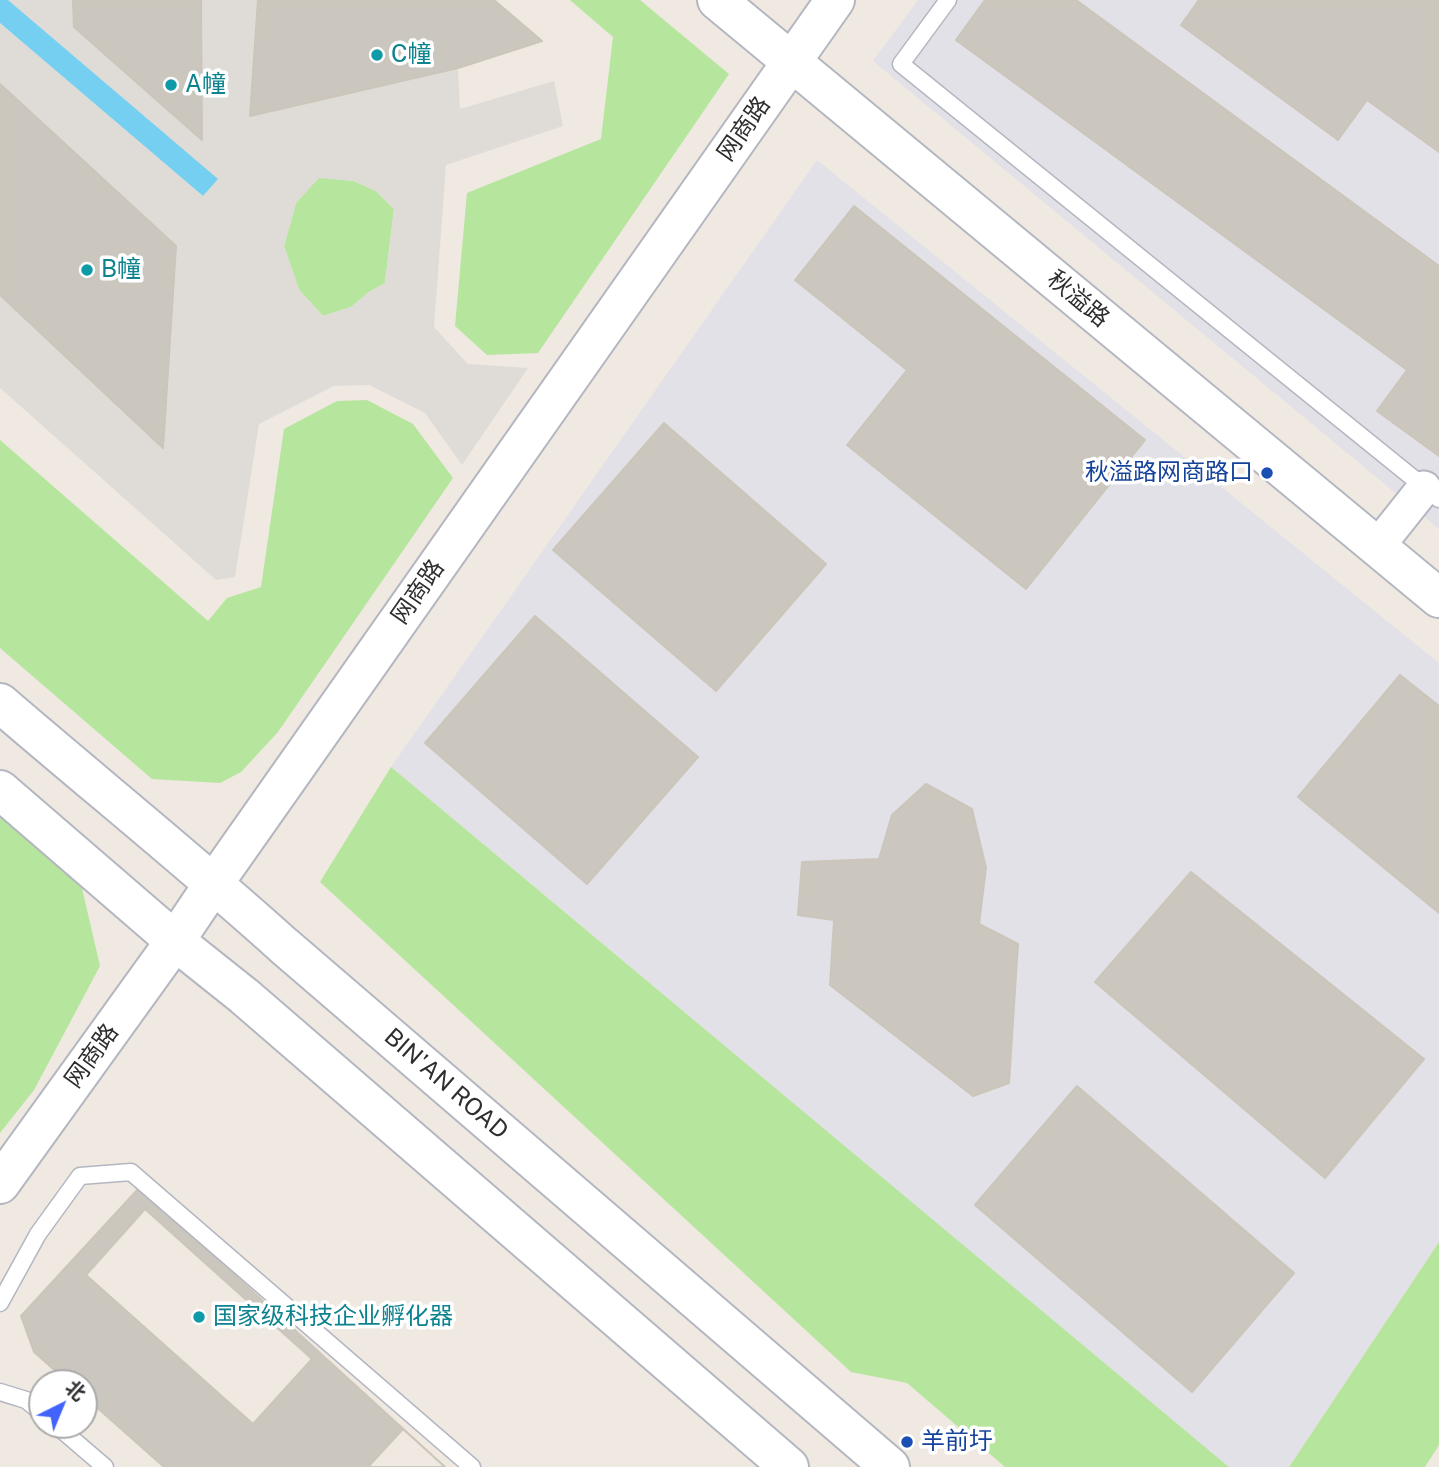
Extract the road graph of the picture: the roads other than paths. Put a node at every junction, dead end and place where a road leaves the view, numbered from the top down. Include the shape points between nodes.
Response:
1 (717, 0) edge
2 (835, 0) edge
3 (948, 0) edge
4 (792, 62) junction
5 (1432, 494) edge
6 (1377, 547) junction
7 (1439, 598) edge
8 (0, 703) edge
9 (0, 790) edge
10 (214, 883) junction
11 (175, 941) junction
12 (0, 1184) edge
13 (0, 1303) edge
14 (0, 1392) edge
15 (28, 1401) edge
16 (72, 1439) edge
17 (105, 1467) edge
18 (472, 1467) edge
19 (789, 1467) edge
20 (890, 1467) edge

1 - 4 street, 秋溢路
2 - 4 street, 网商路
3 - 5 lane via 901,64
4 - 6 street, 秋溢路
4 - 10 street, 网商路
5 - 6 street
6 - 7 street, 秋溢路
8 - 10 street, BIN'AN ROAD
9 - 11 street
10 - 11 street, 网商路
10 - 20 street, BIN'AN ROAD
11 - 12 street, 网商路
11 - 19 street
13 - 18 lane via 38,1234 80,1175 131,1172
14 - 15 lane
16 - 17 lane

